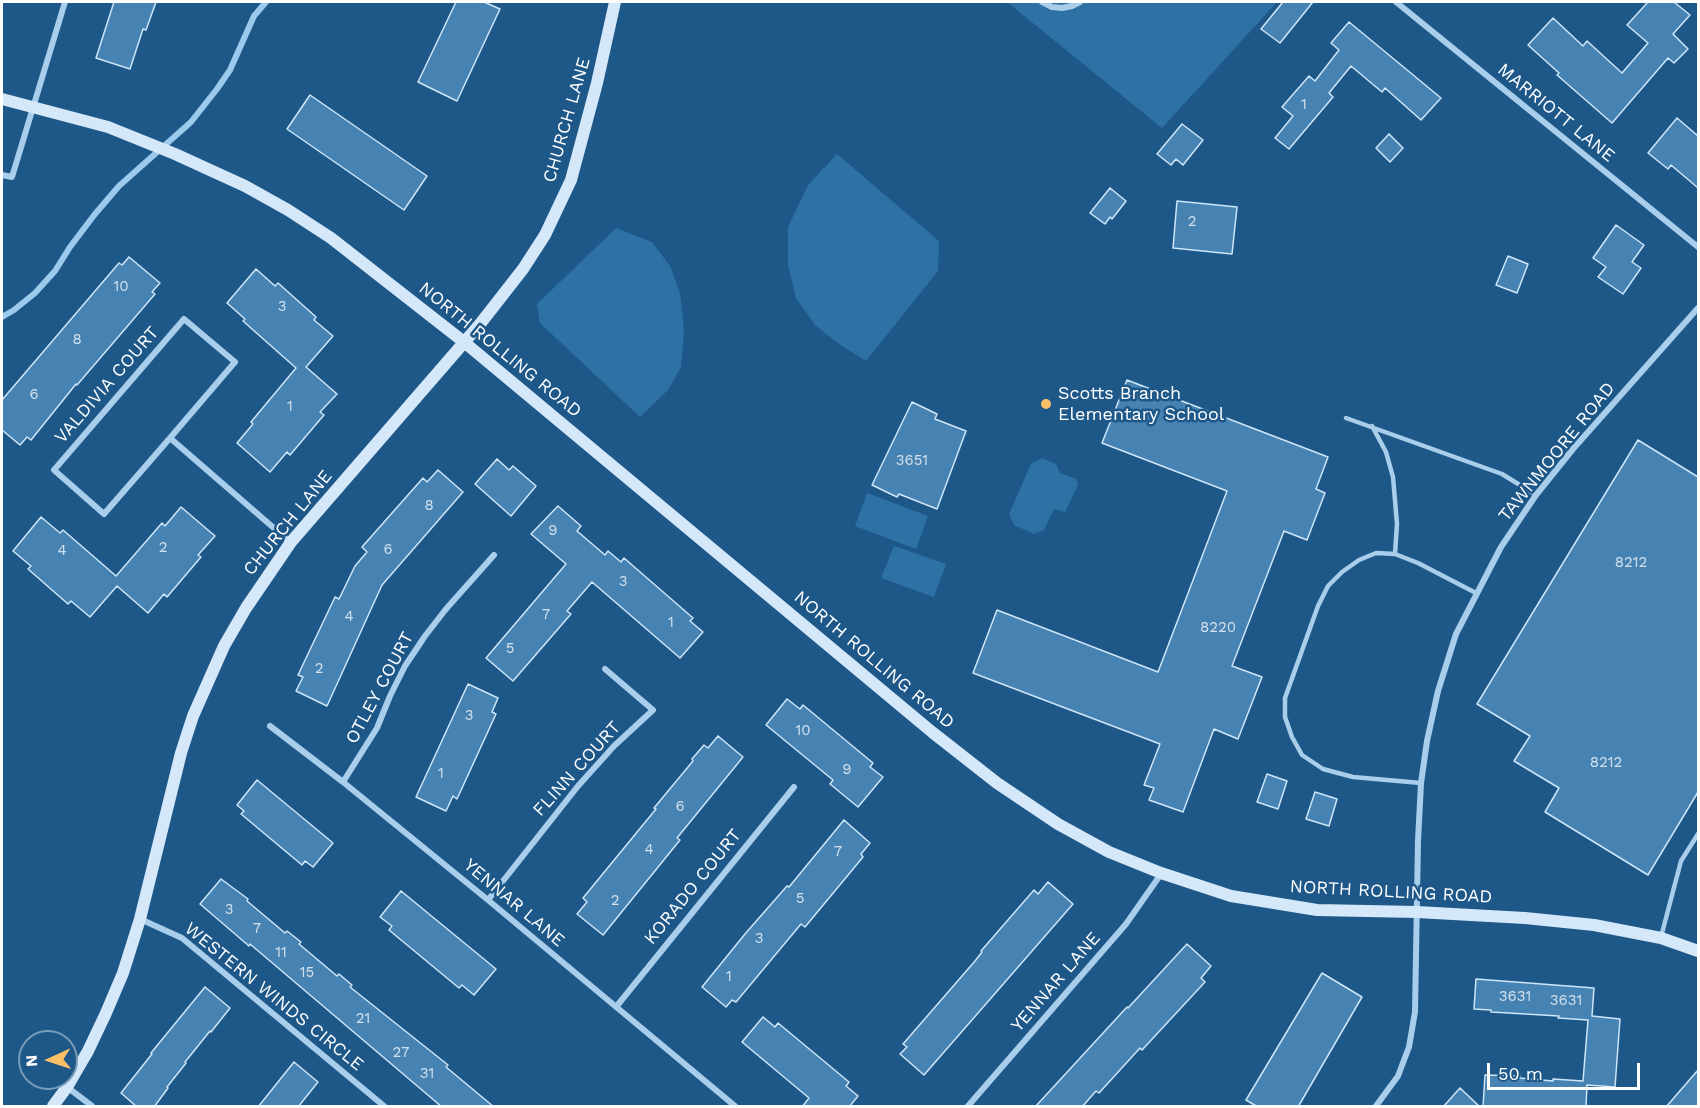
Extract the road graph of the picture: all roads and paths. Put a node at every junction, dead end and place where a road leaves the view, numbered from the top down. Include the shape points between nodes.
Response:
1 (65, 2) edge
2 (615, 2) edge
3 (1042, 2) edge
4 (1080, 2) edge
5 (1396, 2) edge
6 (2, 99) edge
7 (33, 106) junction
8 (2, 175) edge
9 (1698, 248) edge
10 (1698, 308) edge
11 (464, 342) junction
12 (1346, 418) dead end
13 (1372, 426) junction
14 (170, 438) junction
15 (1536, 495) junction
16 (291, 542) junction
17 (1395, 554) junction
18 (494, 555) dead end
19 (1476, 593) junction
20 (605, 669) dead end
21 (270, 726) dead end
22 (343, 782) junction
23 (1421, 783) junction
24 (794, 787) dead end
25 (1698, 834) edge
26 (1161, 873) junction
27 (488, 900) junction
28 (1417, 912) junction
29 (140, 919) junction
30 (1660, 938) junction
31 (1698, 951) edge
32 (616, 1007) junction
33 (78, 1068) edge
34 (65, 1090) edge
35 (71, 1090) edge
36 (53, 1107) edge
37 (92, 1107) edge
38 (384, 1107) edge
39 (735, 1107) edge
40 (968, 1107) edge
41 (1376, 1107) edge

1 - 7 street
2 - 11 street, CHURCH LANE via 571,180 545,235 523,269
3 - 4 street via 1062,8
5 - 9 street, MARRIOTT LANE
6 - 7 street, NORTH ROLLING ROAD
7 - 8 street via 12,177
7 - 11 street, NORTH ROLLING ROAD via 136,138 288,210 332,238
10 - 15 street, TAWNMOORE ROAD
11 - 16 street, CHURCH LANE
11 - 26 street, NORTH ROLLING ROAD via 904,710 997,783 1109,852
12 - 13 lane
13 - 15 lane via 1502,474
13 - 17 lane via 1386,452 1393,477
14 - 14 street, VALDIVIA COURT via 235,362 184,319 54,470 104,514
14 - 16 street
15 - 19 street, TAWNMOORE ROAD
16 - 29 street, CHURCH LANE via 224,646 193,716 167,802
17 - 19 lane
17 - 23 lane via 1376,553 1359,560 1328,586 1285,698 1285,717 1302,755 1323,769 1353,777
18 - 22 street, OTLEY COURT via 424,636
19 - 23 street, TAWNMOORE ROAD via 1456,634 1438,691
20 - 27 street, FLINN COURT via 653,710 578,786
21 - 22 street, YENNAR LANE
22 - 27 street, YENNAR LANE
23 - 28 street, TAWNMOORE ROAD
24 - 32 street, KORADO COURT
25 - 30 lane via 1681,861
26 - 28 street, NORTH ROLLING ROAD via 1231,896 1317,910
26 - 40 street, YENNAR LANE via 1126,924
27 - 32 street, YENNAR LANE
28 - 30 street, NORTH ROLLING ROAD via 1594,925
28 - 41 street, TAWNMOORE ROAD via 1415,1012 1409,1047 1398,1076
29 - 33 street, CHURCH LANE via 123,973
29 - 38 street, WESTERN WINDS CIRCLE via 182,938
30 - 31 street, NORTH ROLLING ROAD
32 - 39 street, YENNAR LANE
34 - 36 street, CHURCH LANE
35 - 37 street

